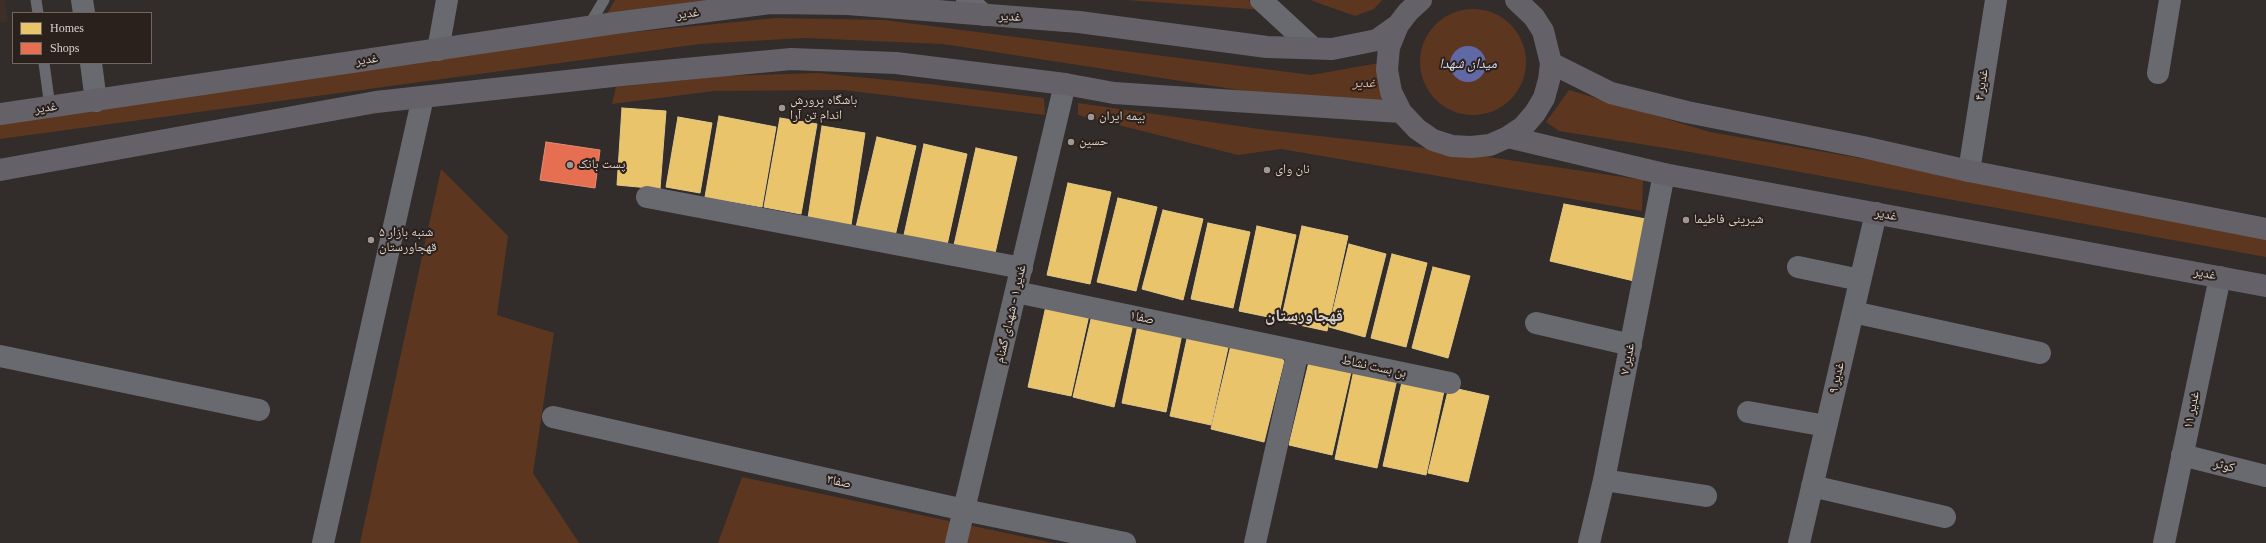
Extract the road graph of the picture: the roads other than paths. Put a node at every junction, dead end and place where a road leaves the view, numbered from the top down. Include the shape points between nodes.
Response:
1 (36, 0) edge
2 (82, 0) edge
3 (447, 0) edge
4 (604, 0) edge
5 (967, 0) edge
6 (1261, 0) edge
7 (1421, 0) edge
8 (1516, 0) edge
9 (1996, 0) edge
10 (2170, 0) edge
11 (38, 12) edge
12 (84, 12) edge
13 (984, 15) junction
14 (1398, 25) junction
15 (587, 27) junction
16 (1313, 48) junction
17 (438, 50) junction
18 (1551, 63) junction
19 (44, 64) edge
20 (91, 64) edge
21 (2158, 73) dead end
22 (1065, 84) junction
23 (423, 97) junction
24 (96, 101) junction
25 (50, 107) junction
26 (1401, 112) junction
27 (0, 114) edge
28 (1508, 137) junction
29 (0, 170) edge
30 (1969, 171) junction
31 (1664, 174) junction
32 (647, 197) dead end
33 (1876, 213) junction
34 (2266, 229) edge
35 (1798, 266) dead end
36 (1022, 268) junction
37 (2220, 277) junction
38 (1860, 280) junction
39 (2266, 286) edge
40 (1016, 292) junction
41 (1853, 312) junction
42 (1536, 323) dead end
43 (1631, 345) junction
44 (1298, 351) junction
45 (2040, 353) dead end
46 (0, 356) edge
47 (1450, 383) dead end
48 (259, 410) dead end
49 (1748, 412) dead end
50 (553, 417) dead end
51 (1826, 426) junction
52 (2182, 455) junction
53 (2266, 476) edge
54 (1604, 480) junction
55 (1812, 486) junction
56 (1706, 496) dead end
57 (964, 510) junction
58 (1945, 517) dead end
59 (323, 543) edge
60 (956, 543) edge
61 (1125, 543) edge
62 (1255, 543) edge
63 (1589, 543) edge
64 (1799, 543) edge
65 (2164, 543) edge

1 - 11 lane
2 - 12 street
3 - 17 street
4 - 15 lane
5 - 13 street
6 - 16 street
7 - 14 main road
8 - 18 main road via 1534,17 1543,31
9 - 30 street, غدیر ۴
10 - 21 street
13 - 15 main road, غدیر via 848,4 770,4
13 - 16 main road, غدیر via 1079,22 1266,47
14 - 16 main road, غدیر via 1377,40 1332,49
14 - 26 main road via 1389,47 1387,70 1391,92
15 - 17 main road, غدیر
17 - 24 main road, غدیر
18 - 28 main road via 1544,98 1535,114 1523,127
18 - 30 main road via 1611,93 1687,112
19 - 25 lane
20 - 24 street
22 - 23 main road via 896,63 790,59
22 - 26 main road via 1114,93
22 - 36 street, غدیر ۱ - شهدای گمنام
23 - 29 main road via 376,102
23 - 59 street
24 - 25 main road, غدیر
25 - 27 main road, غدیر
26 - 28 main road via 1417,129 1433,140 1452,146 1490,145
28 - 31 main road, غدیر
30 - 34 main road
31 - 33 main road, غدیر
31 - 43 street, غدیر ۷
32 - 36 street
33 - 37 main road, غدیر
33 - 38 street, غدیر ۹
35 - 38 street
36 - 40 street, غدیر ۱ - شهدای گمنام
37 - 39 main road, غدیر
37 - 52 street, غدیر ۱۱
38 - 41 street, غدیر ۹
40 - 44 street, صفا۱
40 - 57 street, غدیر ۱ - شهدای گمنام
41 - 45 street
41 - 51 street, غدیر ۹
42 - 43 street
43 - 54 street, غدیر ۷
44 - 47 street, بن بست نشاط
44 - 62 street
46 - 48 street
49 - 51 street
50 - 57 street, صفا۳
51 - 55 street, غدیر ۹
52 - 53 street, کوثر
52 - 65 street, غدیر ۱۱
54 - 56 street
54 - 63 street, غدیر ۷
55 - 58 street
55 - 64 street, غدیر ۹
57 - 60 street, غدیر ۱ - شهدای گمنام
57 - 61 street, صفا۳

